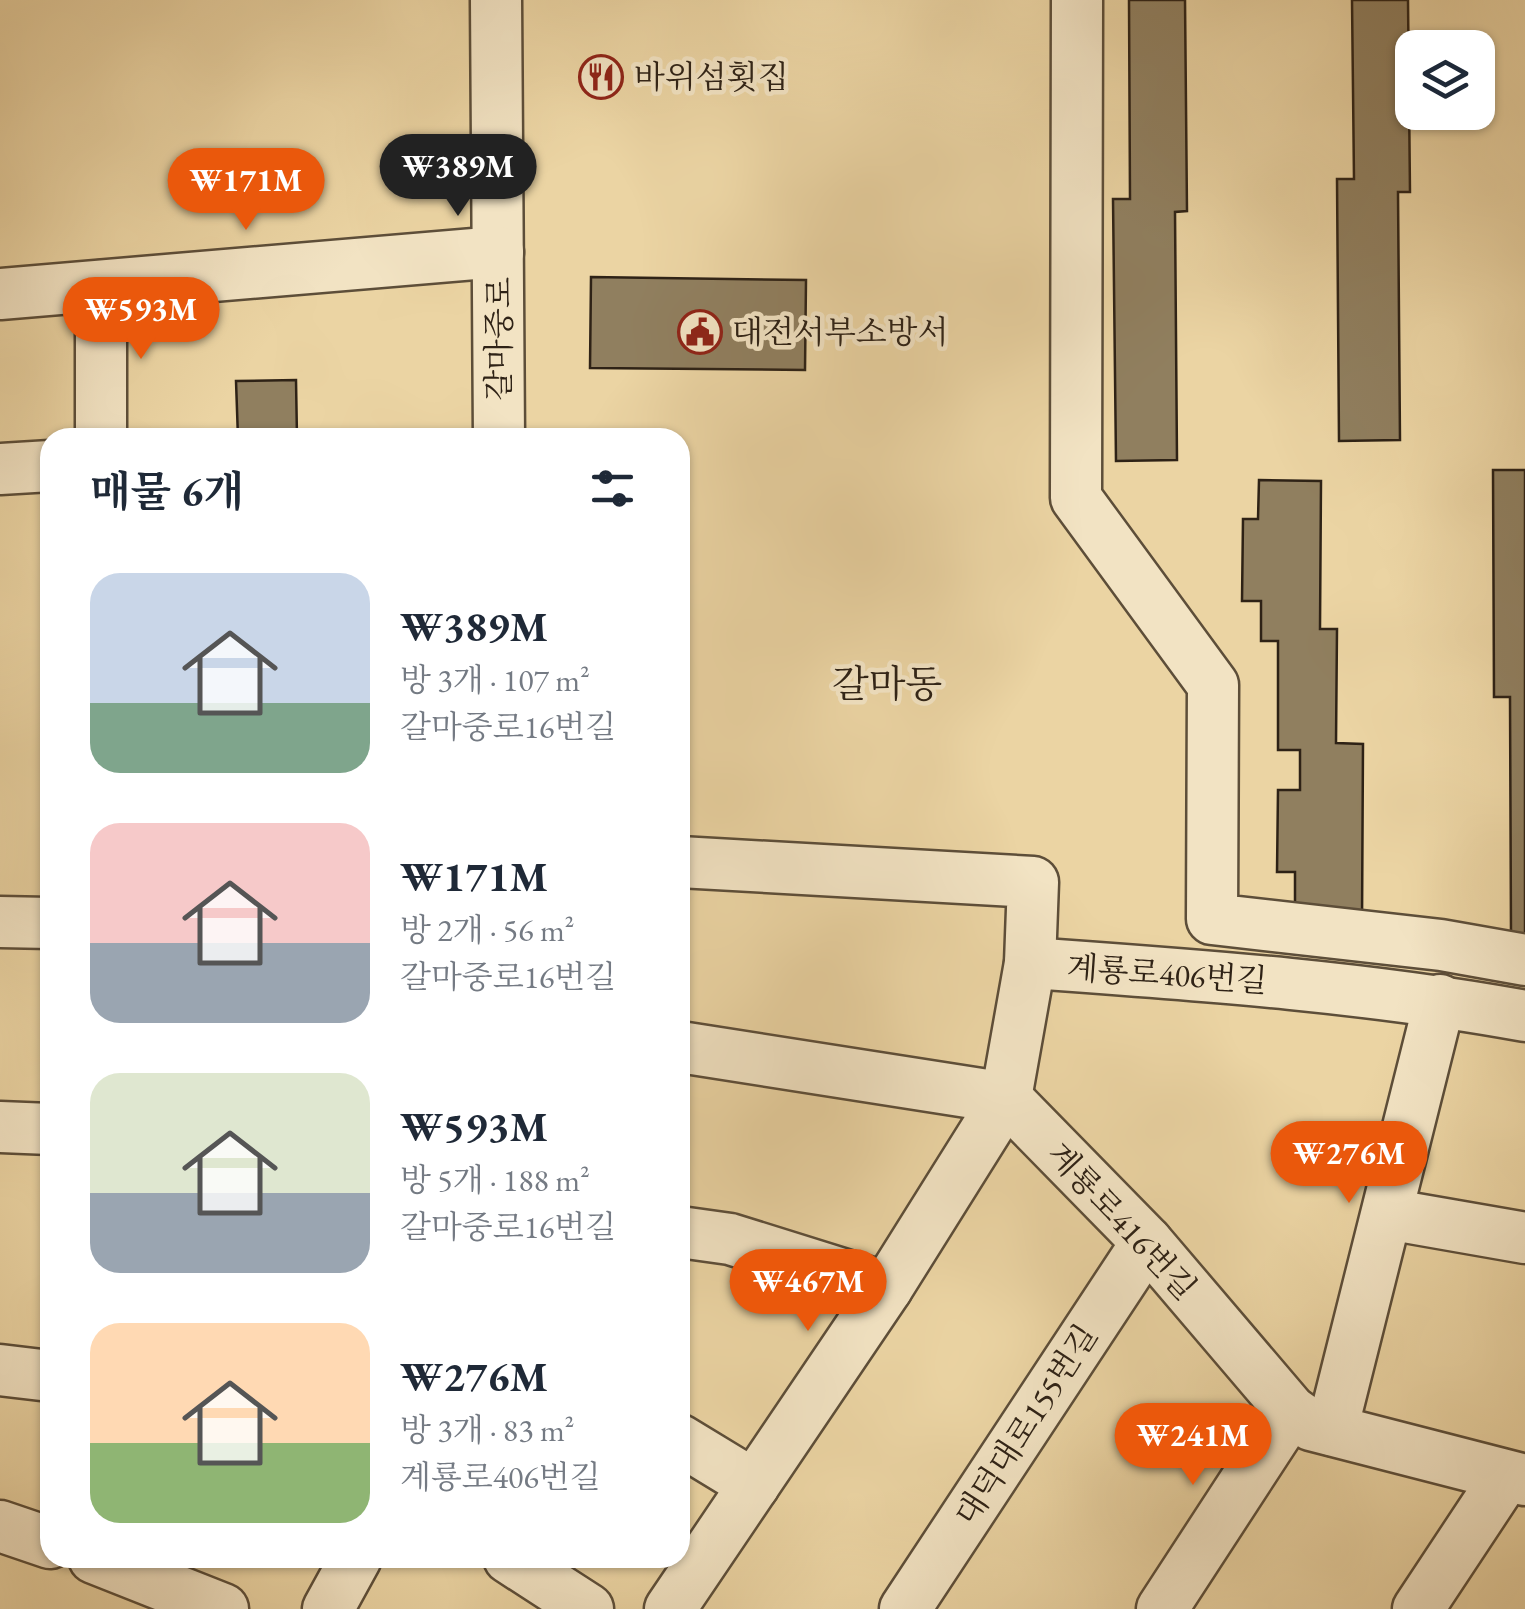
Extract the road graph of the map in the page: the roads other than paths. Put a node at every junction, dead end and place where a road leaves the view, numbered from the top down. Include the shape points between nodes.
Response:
1 (496, 0) edge
2 (1077, 0) edge
3 (498, 252) junction
4 (101, 286) junction
5 (0, 294) edge
6 (102, 428) edge
7 (499, 428) edge
8 (40, 467) edge
9 (0, 470) edge
10 (690, 863) edge
11 (0, 922) edge
12 (40, 923) edge
13 (1525, 960) edge
14 (1030, 963) junction
15 (1440, 1000) junction
16 (1525, 1016) edge
17 (690, 1049) edge
18 (1006, 1098) junction
19 (0, 1127) edge
20 (40, 1128) edge
21 (1388, 1214) junction
22 (690, 1233) edge
23 (1525, 1238) edge
24 (1147, 1242) junction
25 (887, 1288) junction
26 (0, 1370) edge
27 (40, 1375) edge
28 (1311, 1420) junction
29 (690, 1446) edge
30 (1516, 1478) edge
31 (754, 1485) junction
32 (0, 1526) edge
33 (40, 1540) edge
34 (119, 1568) edge
35 (351, 1568) edge
36 (524, 1568) edge
37 (222, 1609) edge
38 (328, 1609) edge
39 (588, 1609) edge
40 (670, 1609) edge
41 (905, 1609) edge
42 (1162, 1609) edge
43 (1418, 1609) edge

1 - 3 street, 갈마중로
2 - 13 street via 1076,498 1213,685 1212,919
3 - 4 street
3 - 7 street, 갈마중로
4 - 5 street
4 - 6 street
8 - 9 street
10 - 14 street via 1033,882
11 - 12 street
14 - 15 street, 계룡로406번길
14 - 18 street, 계룡로406번길
15 - 16 street, 계룡로406번길
15 - 21 street
17 - 18 street
18 - 24 street, 계룡로416번길
18 - 25 street
19 - 20 street
21 - 23 street
21 - 28 street
22 - 25 street via 730,1238
24 - 28 street, 계룡로416번길
24 - 41 street, 대덕대로155번길
25 - 31 street
26 - 27 street
28 - 30 street
28 - 42 street
29 - 31 street
30 - 43 street
31 - 40 street
32 - 33 street
34 - 37 street
35 - 38 street
36 - 39 street

